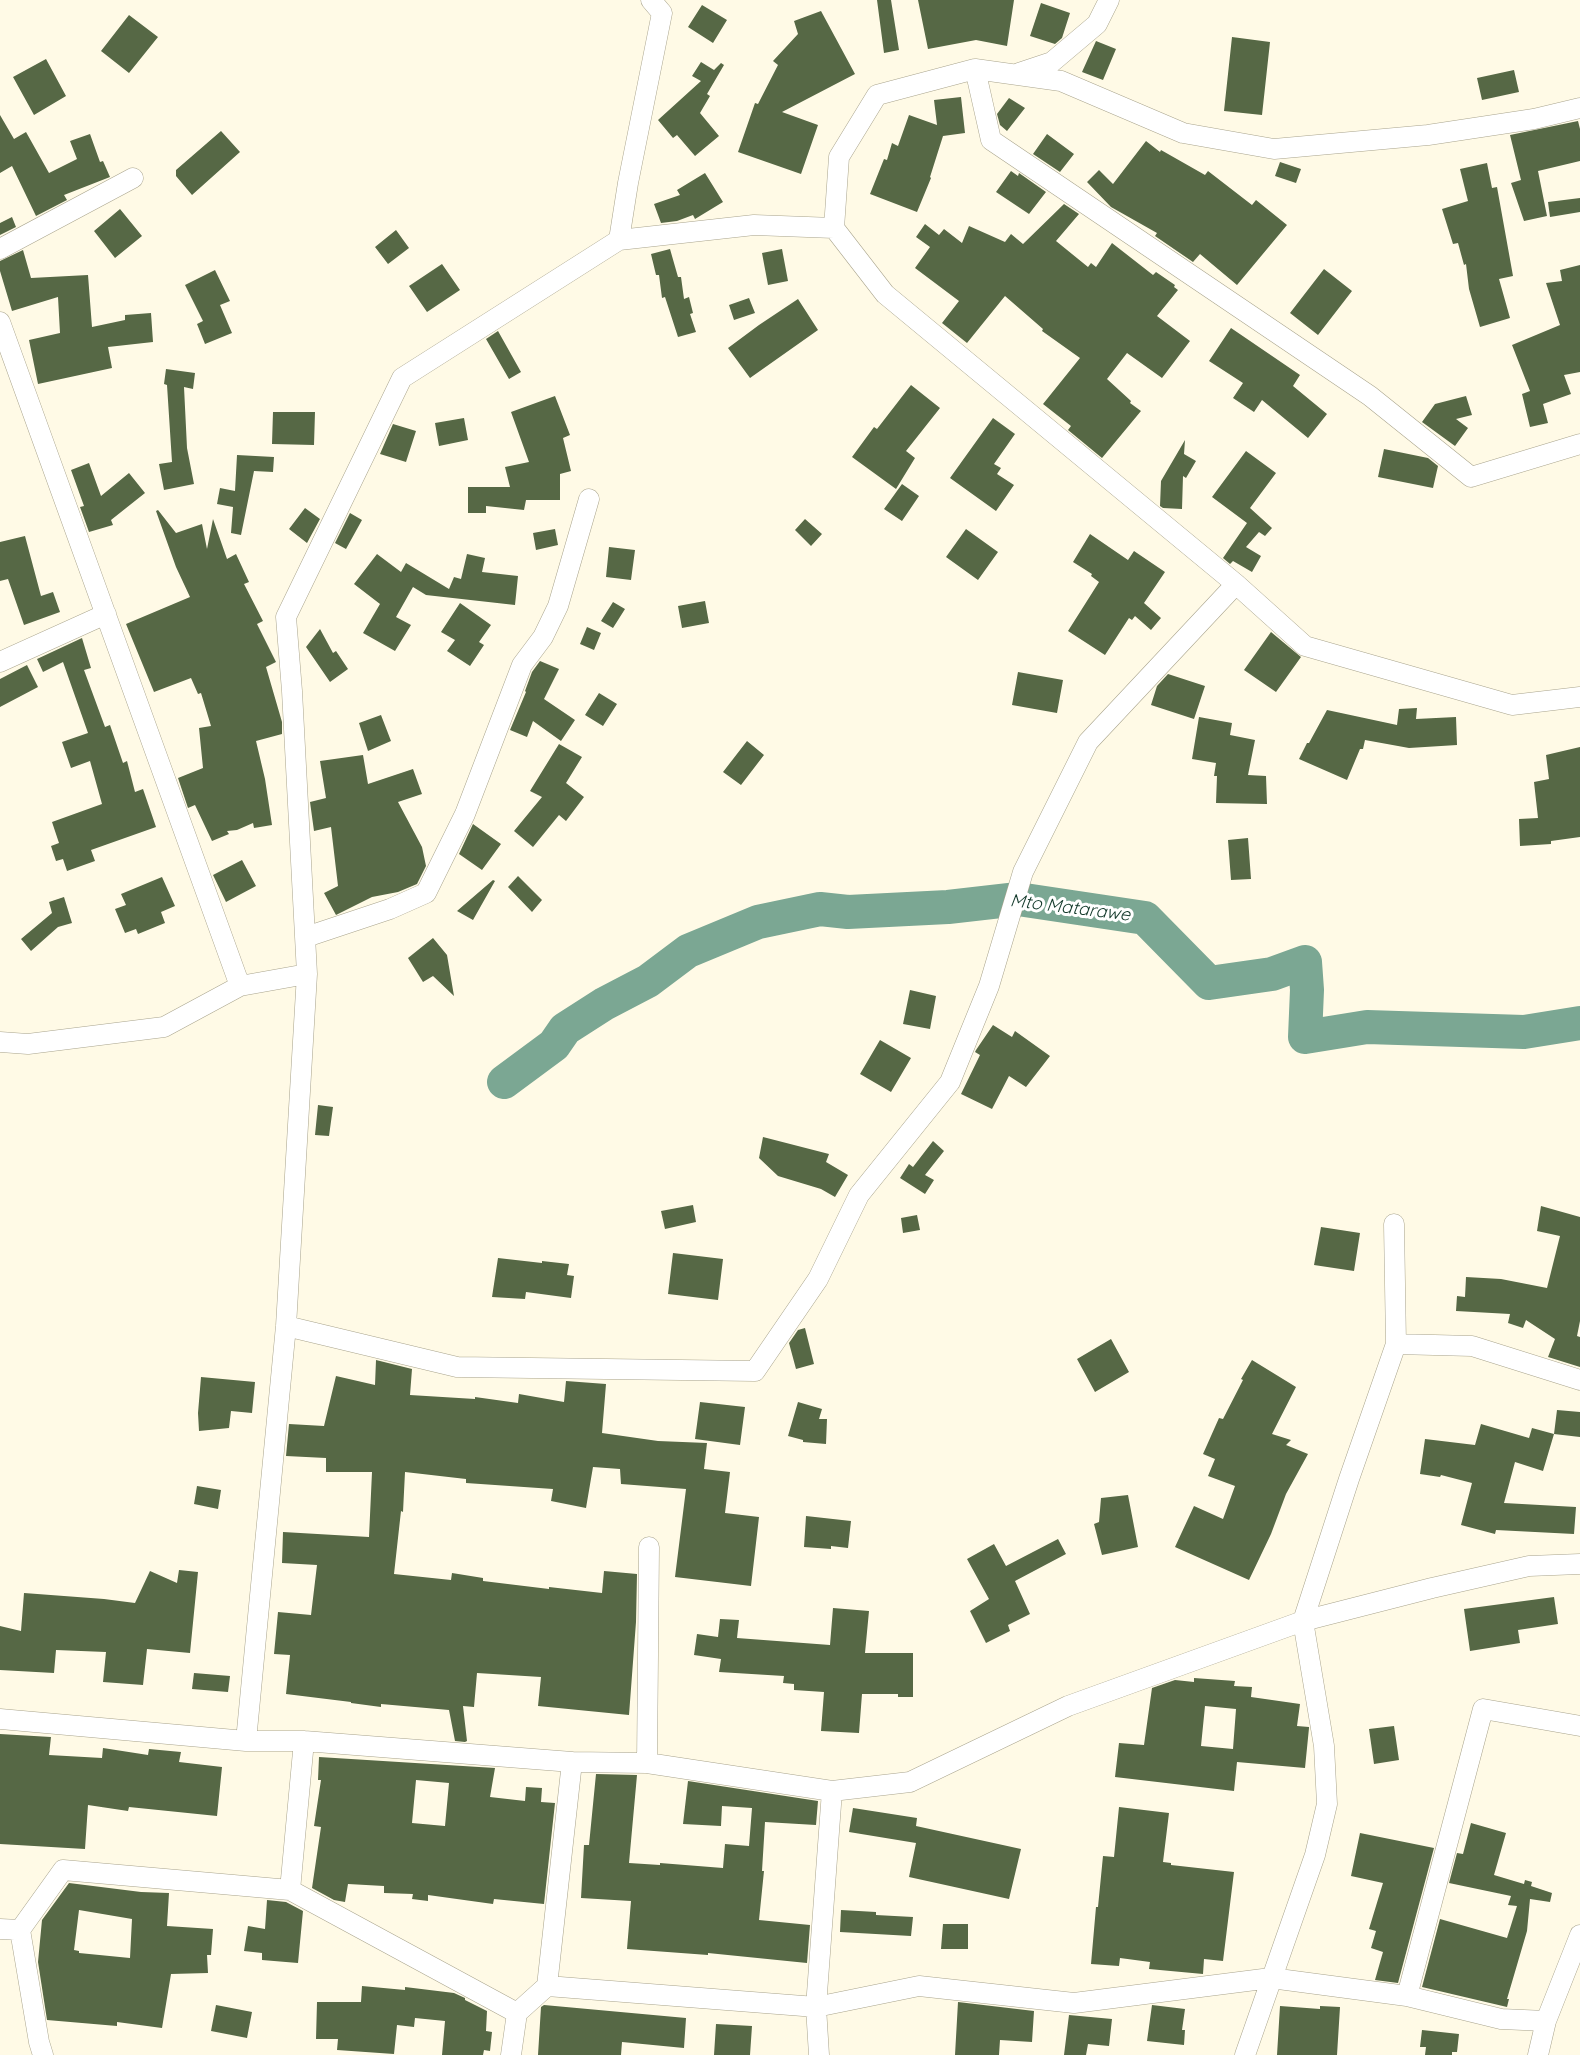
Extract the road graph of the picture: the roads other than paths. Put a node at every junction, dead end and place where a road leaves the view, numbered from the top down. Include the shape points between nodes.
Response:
1 (1109, 0) edge
2 (662, 4) edge
3 (975, 69) junction
4 (1016, 75) junction
5 (1580, 108) edge
6 (133, 178) dead end
7 (834, 228) junction
8 (619, 240) junction
9 (0, 249) edge
10 (0, 322) edge
11 (1580, 444) edge
12 (589, 499) dead end
13 (1236, 585) junction
14 (106, 614) junction
15 (0, 662) edge
16 (1580, 697) edge
17 (306, 937) junction
18 (307, 974) junction
19 (240, 986) junction
20 (0, 1042) edge
21 (1394, 1224) dead end
22 (286, 1326) junction
23 (1396, 1344) junction
24 (1580, 1380) edge
25 (650, 1547) dead end
26 (1580, 1564) edge
27 (1303, 1622) junction
28 (0, 1719) edge
29 (1580, 1726) edge
30 (246, 1741) junction
31 (304, 1741) junction
32 (572, 1762) junction
33 (647, 1763) junction
34 (832, 1791) junction
35 (290, 1890) junction
36 (0, 1929) edge
37 (20, 1930) junction
38 (1580, 1935) edge
39 (1271, 1978) junction
40 (547, 1986) junction
41 (1407, 1996) junction
42 (816, 2007) junction
43 (517, 2013) junction
44 (1546, 2021) junction
45 (43, 2055) edge
46 (511, 2055) edge
47 (819, 2055) edge
48 (1245, 2055) edge
49 (1538, 2055) edge

1 - 4 street via 1097,24 1052,62
2 - 8 street
3 - 4 street
3 - 7 street via 877,95 839,157
3 - 11 street via 991,140 1370,396 1471,477
4 - 5 street via 1061,81 1183,133 1274,149 1428,135
6 - 9 street
7 - 8 street via 754,225
7 - 13 street via 885,294
8 - 17 street via 402,378 286,617
10 - 14 street
12 - 17 street via 558,606 543,637 522,665 465,814 426,893
13 - 16 street via 1305,646 1512,705
13 - 22 street via 1088,742 1023,872 989,986 950,1082 859,1195 818,1279 755,1371 457,1367
14 - 15 street
14 - 19 street
17 - 18 street
18 - 19 street
18 - 22 street
19 - 20 street via 165,1027 28,1044
21 - 23 street
22 - 30 street
23 - 24 street via 1472,1346
23 - 27 street
25 - 33 street
26 - 27 street via 1529,1566
27 - 34 street via 1068,1706 910,1782
27 - 39 street via 1324,1746 1327,1804 1315,1855
28 - 30 street
29 - 41 street via 1483,1709
30 - 31 street
31 - 32 street
31 - 35 street
32 - 33 street
32 - 40 street
33 - 34 street
34 - 42 street
35 - 37 street via 63,1870
35 - 43 street
36 - 37 street
37 - 45 street
38 - 44 street
39 - 41 street
39 - 42 street via 1074,2003 919,1986
39 - 48 street
40 - 42 street
40 - 43 street
41 - 44 street via 1501,2019
42 - 47 street
43 - 46 street
44 - 49 street

